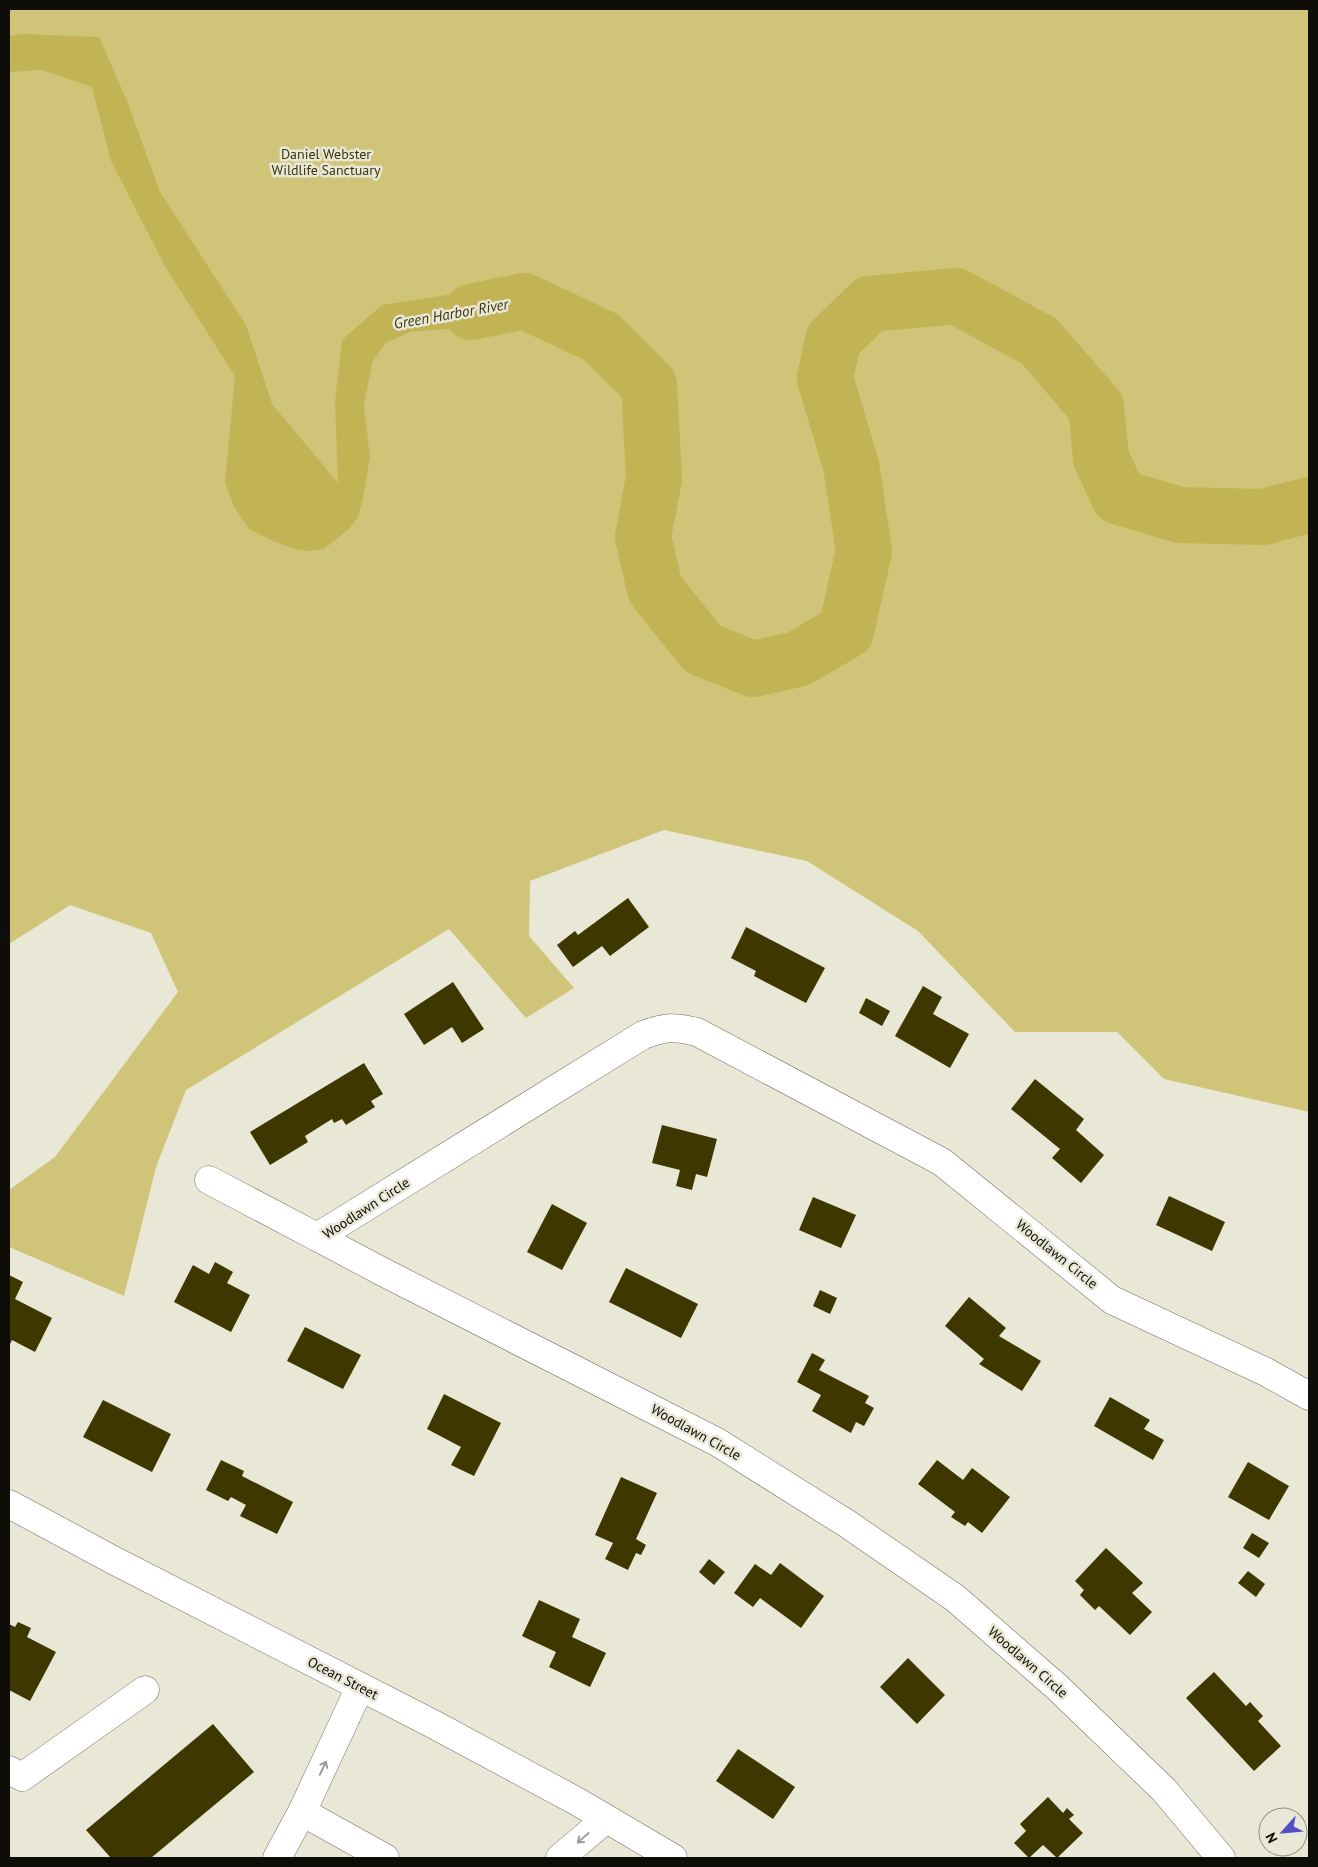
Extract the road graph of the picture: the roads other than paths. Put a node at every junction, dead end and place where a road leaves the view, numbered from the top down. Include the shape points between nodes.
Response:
1 (209, 1180) dead end
2 (317, 1237) junction
3 (1309, 1396) edge
4 (9, 1504) edge
5 (360, 1687) junction
6 (145, 1690) dead end
7 (9, 1770) edge
8 (302, 1812) junction
9 (606, 1819) junction
10 (277, 1858) edge
11 (385, 1858) edge
12 (560, 1858) edge
13 (673, 1858) edge
14 (1221, 1858) edge

1 - 2 street
2 - 3 street, Woodlawn Circle via 643,1035 663,1028 682,1028 698,1032 942,1162 1112,1300 1266,1372
2 - 14 street, Woodlawn Circle via 717,1442 854,1528 955,1598 1057,1687 1164,1790
4 - 5 street, Ocean Street
8 -> 5 street
5 - 9 street, Ocean Street
6 - 7 street via 22,1776
8 - 10 street
8 - 11 street
9 -> 12 street
9 - 13 street, Ocean Street

